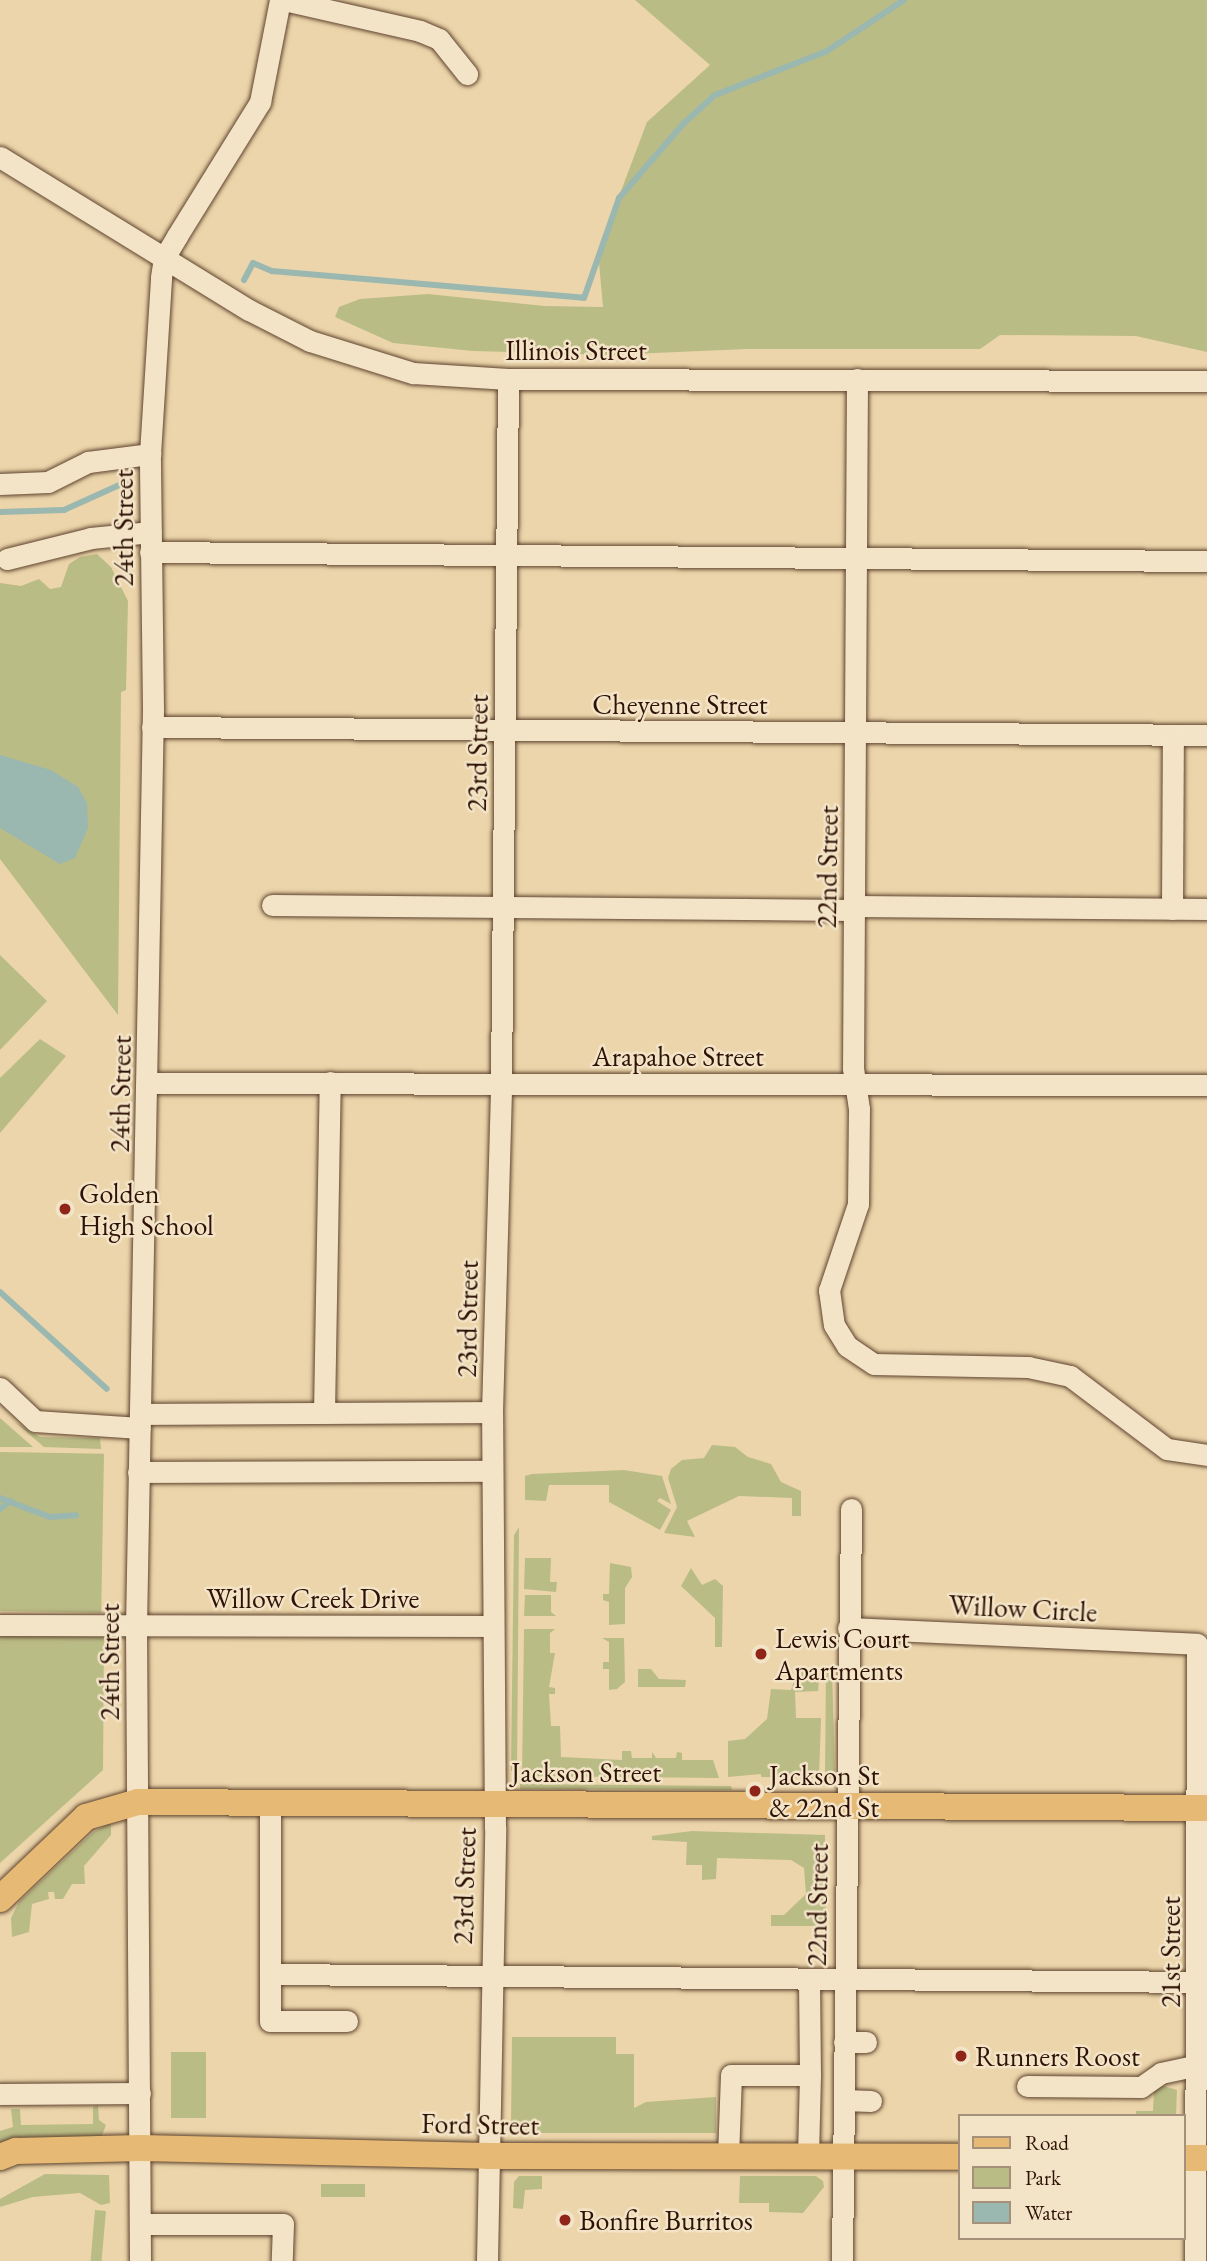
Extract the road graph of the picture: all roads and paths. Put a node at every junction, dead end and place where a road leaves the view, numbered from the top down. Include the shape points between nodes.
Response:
1 (282, 0) edge
2 (467, 74) dead end
3 (0, 157) edge
4 (164, 258) junction
5 (508, 379) junction
6 (857, 379) junction
7 (1207, 381) edge
8 (150, 454) junction
9 (0, 484) edge
10 (151, 542) junction
11 (506, 553) junction
12 (855, 555) junction
13 (6, 559) dead end
14 (1207, 561) edge
15 (152, 727) junction
16 (505, 730) junction
17 (857, 733) junction
18 (1173, 735) junction
19 (1207, 735) edge
20 (272, 905) dead end
21 (503, 905) junction
22 (854, 908) junction
23 (1172, 909) junction
24 (1207, 909) edge
25 (330, 1082) junction
26 (148, 1083) junction
27 (501, 1083) junction
28 (853, 1084) junction
29 (1207, 1085) edge
30 (0, 1388) edge
31 (492, 1412) junction
32 (324, 1413) junction
33 (140, 1421) junction
34 (1207, 1455) edge
35 (492, 1471) junction
36 (138, 1472) junction
37 (851, 1509) dead end
38 (0, 1625) edge
39 (491, 1626) junction
40 (136, 1627) junction
41 (848, 1628) junction
42 (1197, 1644) joint
43 (138, 1802) junction
44 (270, 1802) junction
45 (494, 1804) junction
46 (846, 1804) junction
47 (1203, 1808) edge
48 (0, 1899) edge
49 (270, 1974) junction
50 (489, 1979) junction
51 (809, 1980) junction
52 (844, 1980) junction
53 (1202, 1981) edge
54 (347, 2021) dead end
55 (844, 2042) junction
56 (866, 2042) dead end
57 (1198, 2065) junction
58 (810, 2075) junction
59 (1027, 2085) dead end
60 (140, 2093) junction
61 (0, 2094) edge
62 (844, 2100) junction
63 (871, 2101) dead end
64 (141, 2148) junction
65 (488, 2156) junction
66 (0, 2157) edge
67 (728, 2157) junction
68 (808, 2157) junction
69 (844, 2157) junction
70 (958, 2157) edge
71 (1196, 2159) edge
72 (140, 2224) junction
73 (140, 2261) edge
74 (282, 2261) edge
75 (487, 2261) edge
76 (842, 2261) edge
77 (1195, 2261) edge

1 - 2 street via 420,31 439,39
1 - 4 street, 24th Street via 260,102
3 - 4 street, Illinois Street
4 - 5 street, Illinois Street via 249,310 345,354 413,373
4 - 8 street, 24th Street
5 - 6 street, Illinois Street
5 - 11 street, 23rd Street
6 - 7 street, Illinois Street
6 - 12 street, 22nd Street
8 - 9 street via 88,462 48,482
8 - 10 street, 24th Street
10 - 11 street
10 - 13 street via 91,538
10 - 15 street, 24th Street
11 - 12 street
11 - 16 street, 23rd Street
12 - 14 street
12 - 17 street, 22nd Street
15 - 16 street, Cheyenne Street
15 - 26 street, 24th Street
16 - 17 street, Cheyenne Street
16 - 21 street, 23rd Street
17 - 18 street, Cheyenne Street
17 - 22 street, 22nd Street
18 - 19 street, Cheyenne Street
18 - 23 street
20 - 21 street
21 - 22 street
21 - 27 street, 23rd Street
22 - 23 street
22 - 28 street, 22nd Street
23 - 24 street
25 - 26 street, Arapahoe Street
25 - 27 street, Arapahoe Street
25 - 32 street
26 - 33 street, 24th Street
27 - 28 street, Arapahoe Street
27 - 31 street, 23rd Street
28 - 29 street, Arapahoe Street
28 - 34 street, 22nd Street via 859,1109 858,1205 828,1309 847,1346 874,1364 1028,1367 1070,1376 1167,1448
30 - 33 street via 36,1421
31 - 32 street
31 - 35 street, 23rd Street
32 - 33 street
33 - 36 street, 24th Street
35 - 36 street
35 - 39 street, 23rd Street
36 - 40 street, 24th Street
37 - 41 street, 22nd Street
38 - 40 street, Willow Creek Drive
39 - 40 street, Willow Creek Drive
39 - 45 street, 23rd Street
40 - 43 street, 24th Street
41 - 42 street, Willow Circle
41 - 46 street, 22nd Street
42 - 47 street, 21st Street via 1196,1784
43 - 44 main road, Jackson Street
43 - 48 main road, Jackson Street via 86,1817
43 - 60 street, 24th Street
44 - 45 main road, Jackson Street
44 - 49 street
45 - 46 main road, Jackson Street
45 - 50 street, 23rd Street
46 - 47 main road, Jackson Street
46 - 52 street, 22nd Street
47 - 53 street, 21st Street
49 - 50 street
49 - 54 street via 270,2021
50 - 51 street
50 - 65 street, 23rd Street
51 - 52 street
51 - 58 street
52 - 53 street
52 - 55 street, 22nd Street
53 - 57 street, 21st Street
55 - 56 street
55 - 62 street, 22nd Street
57 - 59 street via 1161,2074 1142,2087
57 - 71 street, 21st Street
58 - 67 street via 731,2075
58 - 68 street
60 - 61 street
60 - 64 street, 24th Street
62 - 63 street
62 - 69 street, 22nd Street
64 - 65 main road, Ford Street
64 - 66 main road, Ford Street via 16,2151
64 - 72 street, 24th Street
65 - 67 main road, Ford Street
65 - 75 street, 23rd Street
67 - 68 main road, Ford Street
68 - 69 main road, Ford Street
69 - 70 main road, Ford Street
69 - 76 street, 22nd Street
71 - 77 street, 21st Street
72 - 73 street, 24th Street
72 - 74 street via 283,2224

